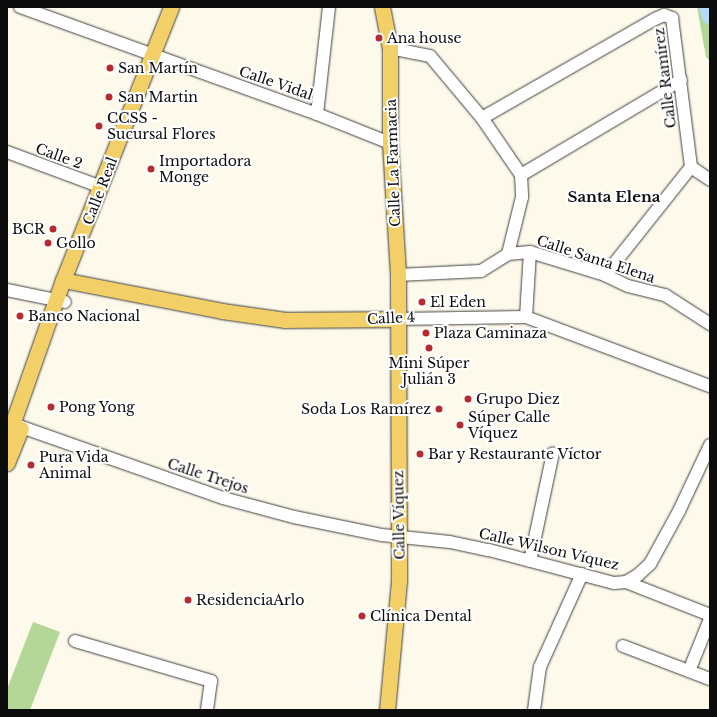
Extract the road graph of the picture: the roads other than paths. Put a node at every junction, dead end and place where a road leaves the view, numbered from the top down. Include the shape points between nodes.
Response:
1 (20, 7) edge
2 (171, 7) edge
3 (328, 7) edge
4 (382, 7) edge
5 (390, 48) junction
6 (151, 55) junction
7 (681, 80) junction
8 (317, 114) junction
9 (482, 118) junction
10 (390, 143) junction
11 (7, 152) edge
12 (690, 167) junction
13 (521, 175) junction
14 (710, 180) edge
15 (101, 187) junction
16 (530, 252) junction
17 (508, 254) junction
18 (398, 275) junction
19 (605, 275) junction
20 (67, 281) junction
21 (7, 290) edge
22 (61, 301) junction
23 (526, 317) junction
24 (396, 319) junction
25 (710, 324) edge
26 (710, 386) edge
27 (17, 426) junction
28 (7, 439) edge
29 (710, 445) edge
30 (553, 453) dead end
31 (7, 463) edge
32 (399, 537) junction
33 (530, 561) junction
34 (582, 574) junction
35 (626, 582) junction
36 (710, 615) edge
37 (710, 619) edge
38 (75, 640) dead end
39 (623, 646) dead end
40 (689, 671) junction
41 (710, 679) edge
42 (207, 710) edge
43 (387, 710) edge
44 (534, 710) edge

1 - 6 street, Calle Vidal
2 - 6 main road, Calle Real
3 - 8 street
4 - 5 main road, Calle La Farmacia
5 - 9 street via 430,56
5 - 10 main road, Calle La Farmacia
6 - 8 street, Calle Vidal
6 - 15 main road, Calle Real
7 - 9 street, Calle Ramírez via 674,20 664,16
7 - 12 street, Calle Ramírez
7 - 13 street
8 - 10 street, Calle Vidal
9 - 13 street
10 - 18 main road, Calle La Farmacia
11 - 15 street, Calle 2
12 - 14 street
12 - 19 street
13 - 17 street via 522,197
15 - 20 main road, Calle Real
16 - 17 street, Calle Santa Elena
16 - 19 street, Calle Santa Elena
16 - 23 street
17 - 18 street, Calle Santa Elena via 481,272
18 - 24 main road, Calle La Farmacia
19 - 25 street, Calle Santa Elena via 628,286 665,295
20 - 22 main road, Calle Real
20 - 24 main road, Calle 4 via 222,311 285,320
21 - 22 street
22 - 27 main road, Calle Real
23 - 24 street, Calle 4
23 - 26 street, Calle 4
24 - 32 main road, Calle Víquez
27 - 28 main road, Calle Real
27 - 31 main road, Calle Real
27 - 32 street, Calle Trejos via 223,498 294,517
29 - 35 street, Calle Wilson Víquez via 657,551 638,575
30 - 33 street
32 - 33 street, Calle Wilson Víquez via 450,542
32 - 43 main road, Calle Víquez via 398,608
33 - 34 street, Calle Wilson Víquez
34 - 35 street, Calle Wilson Víquez via 614,583
34 - 44 street via 540,667
35 - 36 street
37 - 40 street
38 - 42 street via 211,681
39 - 40 street
40 - 41 street

